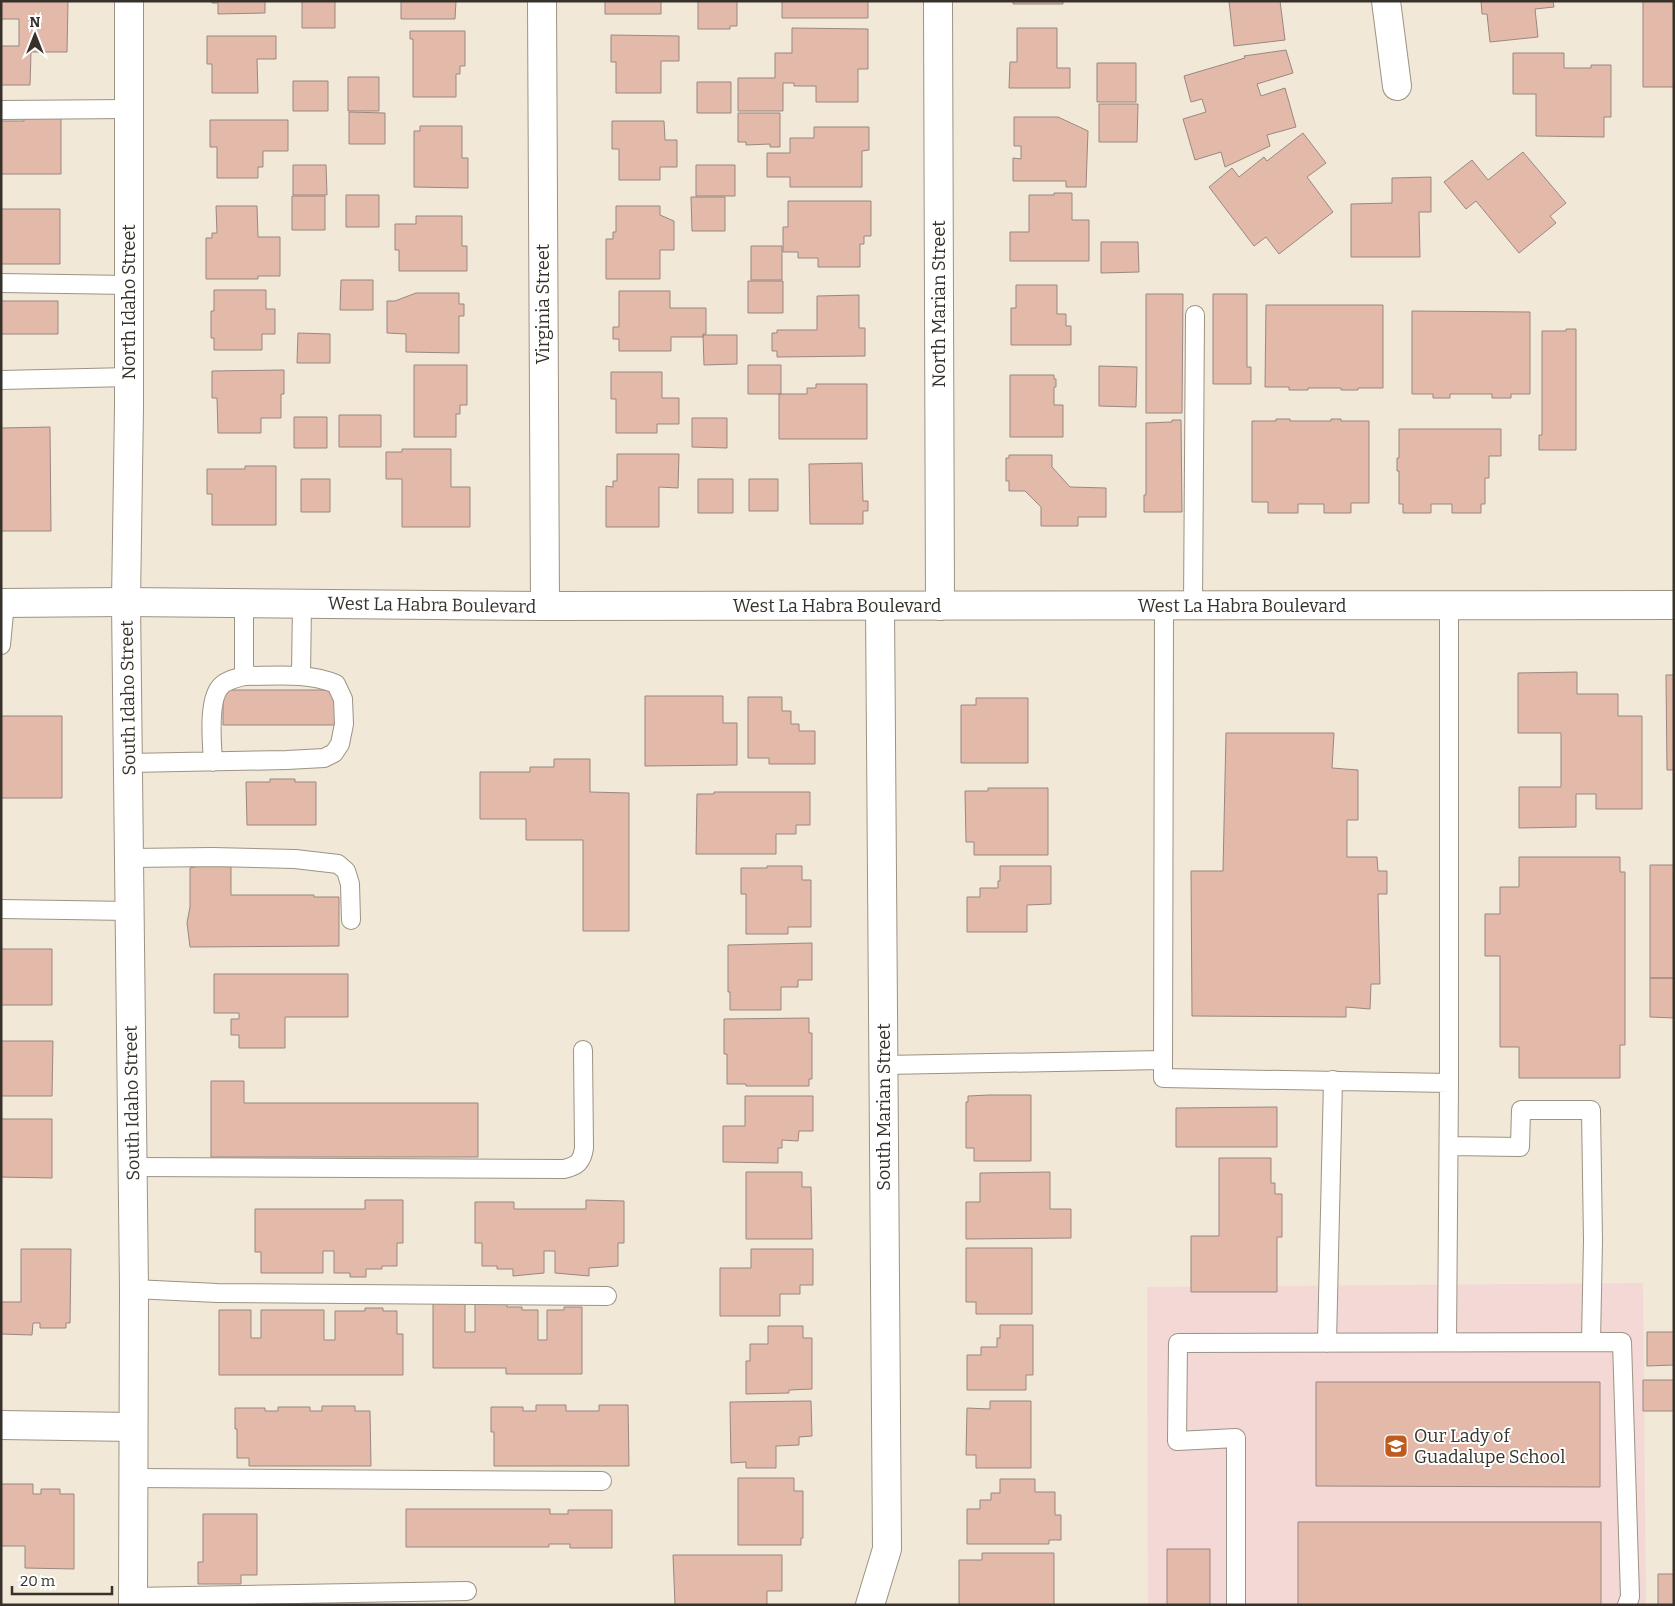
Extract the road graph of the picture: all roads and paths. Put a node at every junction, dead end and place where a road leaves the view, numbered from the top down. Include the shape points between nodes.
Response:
1 (130, 1) edge
2 (542, 1) edge
3 (938, 1) edge
4 (1386, 1) edge
5 (1397, 86) dead end
6 (1, 110) edge
7 (130, 110) junction
8 (1, 283) edge
9 (129, 285) junction
10 (1195, 315) dead end
11 (129, 377) junction
12 (1, 380) edge
13 (126, 602) junction
14 (3, 603) edge
15 (244, 603) junction
16 (302, 604) junction
17 (1449, 605) junction
18 (1674, 605) edge
19 (544, 606) junction
20 (880, 606) junction
21 (940, 606) junction
22 (1164, 606) junction
23 (1193, 606) junction
24 (1, 645) edge
25 (301, 675) junction
26 (244, 676) junction
27 (213, 762) junction
28 (128, 763) junction
29 (130, 858) junction
30 (1, 909) edge
31 (130, 911) junction
32 (351, 920) dead end
33 (583, 1050) dead end
34 (1163, 1060) junction
35 (884, 1065) junction
36 (1333, 1080) junction
37 (1449, 1082) junction
38 (1449, 1146) junction
39 (133, 1167) junction
40 (134, 1289) junction
41 (607, 1296) dead end
42 (1446, 1342) junction
43 (1591, 1342) junction
44 (1327, 1343) junction
45 (1, 1425) edge
46 (133, 1427) junction
47 (133, 1478) junction
48 (602, 1482) dead end
49 (467, 1591) dead end
50 (133, 1601) edge
51 (870, 1605) edge
52 (1236, 1605) edge
53 (1627, 1605) edge

1 - 7 street, North Idaho Street
2 - 19 street, Virginia Street
3 - 21 street, North Marian Street
4 - 5 street
6 - 7 lane
7 - 9 street, North Idaho Street
8 - 9 lane
9 - 11 street, North Idaho Street
10 - 23 lane
11 - 12 lane
11 - 13 street, North Idaho Street
13 - 14 street, West La Habra Boulevard
13 - 15 street, West La Habra Boulevard
13 - 28 street, South Idaho Street
14 - 24 lane
15 - 16 street, West La Habra Boulevard
15 - 26 lane
16 - 19 street, West La Habra Boulevard
16 - 25 lane
17 - 18 street, West La Habra Boulevard
17 - 23 street, West La Habra Boulevard
17 - 37 lane
19 - 20 street, West La Habra Boulevard
20 - 21 street, West La Habra Boulevard
20 - 35 street, South Marian Street
21 - 22 street, West La Habra Boulevard
22 - 23 street, West La Habra Boulevard
22 - 34 lane
25 - 26 lane
25 - 27 lane via 336,684 343,699 344,724 340,744 334,753 324,758
26 - 27 lane via 223,684 216,692
27 - 28 lane
28 - 29 street, South Idaho Street
29 - 31 street, South Idaho Street
29 - 32 lane via 296,859 338,864 346,871 350,884
30 - 31 lane
31 - 39 street, South Idaho Street
33 - 39 lane via 584,1148 582,1159 576,1166 564,1169
34 - 35 lane
34 - 36 lane via 1163,1078
35 - 51 street, South Marian Street via 887,1549
36 - 37 lane
36 - 44 lane
37 - 38 lane
38 - 42 lane
38 - 43 lane via 1520,1147 1521,1110 1591,1110
39 - 40 street, South Idaho Street
40 - 41 lane via 217,1293
40 - 46 street, South Idaho Street
42 - 43 lane
42 - 44 lane
43 - 53 lane via 1622,1342 1630,1597
44 - 52 lane via 1178,1343 1177,1441 1236,1438
45 - 46 street
46 - 47 street, South Idaho Street
47 - 48 lane
47 - 50 street, South Idaho Street
49 - 50 lane

